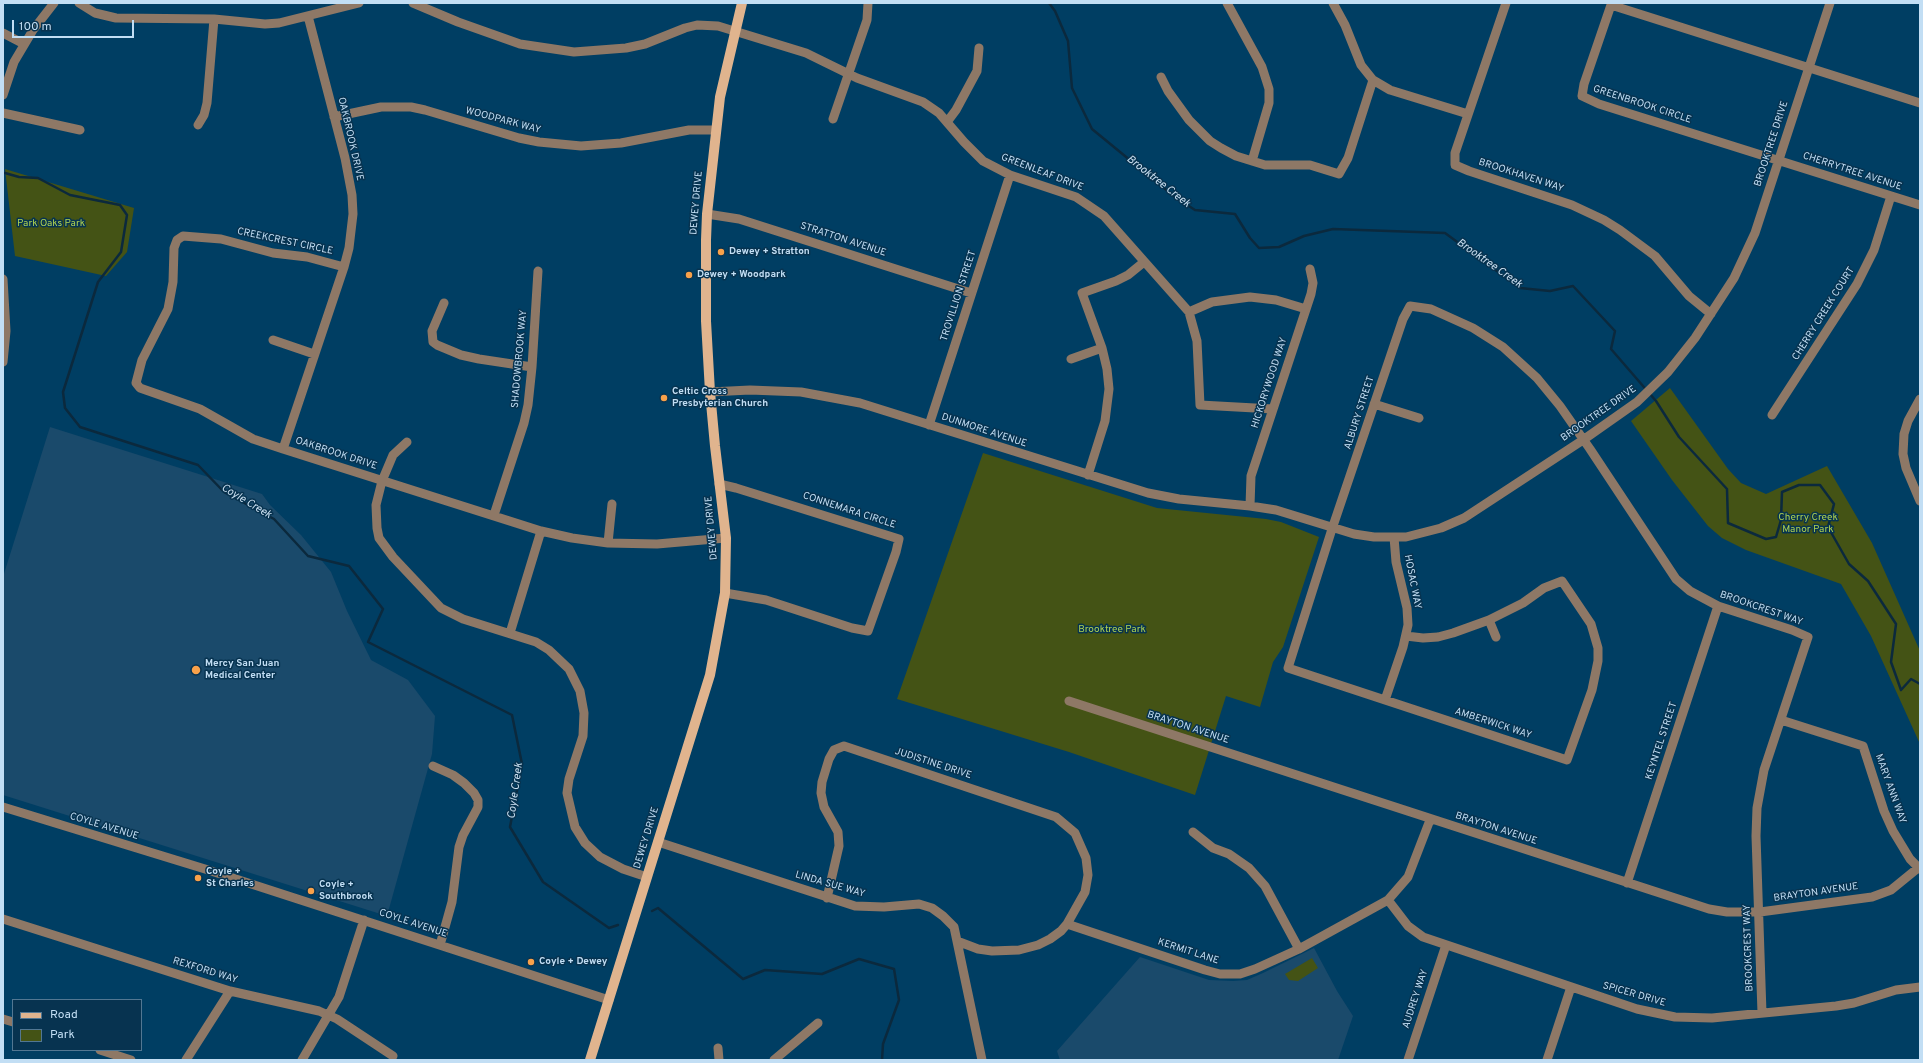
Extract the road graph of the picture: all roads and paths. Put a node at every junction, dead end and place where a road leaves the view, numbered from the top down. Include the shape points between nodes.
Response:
1 (54, 3) edge
2 (79, 3) edge
3 (359, 3) edge
4 (414, 3) edge
5 (742, 3) edge
6 (868, 3) edge
7 (1227, 3) edge
8 (1333, 3) edge
9 (1506, 3) edge
10 (1830, 3) edge
11 (337, 5) edge
12 (308, 16) junction
13 (214, 19) junction
14 (735, 30) junction
15 (3, 33) edge
16 (24, 44) junction
17 (979, 48) dead end
18 (1808, 69) junction
19 (849, 75) junction
20 (1161, 77) dead end
21 (1373, 80) junction
22 (3, 95) edge
23 (1920, 103) edge
24 (3, 113) edge
25 (1468, 114) junction
26 (334, 117) junction
27 (833, 119) dead end
28 (947, 122) junction
29 (198, 125) dead end
30 (80, 130) dead end
31 (716, 130) junction
32 (1778, 160) junction
33 (1252, 161) junction
34 (1010, 175) junction
35 (1891, 196) junction
36 (1920, 205) edge
37 (707, 214) junction
38 (1144, 262) junction
39 (344, 267) junction
40 (1310, 269) dead end
41 (538, 271) dead end
42 (3, 279) edge
43 (972, 293) junction
44 (444, 303) dead end
45 (1410, 306) joint
46 (1306, 309) junction
47 (1189, 312) junction
48 (1711, 314) junction
49 (273, 340) dead end
50 (4, 347) edge
51 (1102, 348) junction
52 (314, 354) junction
53 (1071, 358) dead end
54 (3, 362) edge
55 (532, 367) junction
56 (710, 392) junction
57 (1920, 399) edge
58 (1374, 404) junction
59 (1273, 409) junction
60 (1772, 415) dead end
61 (1419, 418) dead end
62 (929, 425) junction
63 (1583, 440) junction
64 (407, 442) dead end
65 (282, 449) junction
66 (1088, 475) junction
67 (382, 481) junction
68 (719, 484) junction
69 (1920, 501) edge
70 (612, 504) dead end
71 (1250, 506) junction
72 (494, 515) junction
73 (1332, 528) junction
74 (541, 531) junction
75 (1394, 537) junction
76 (726, 538) junction
77 (608, 543) junction
78 (725, 593) junction
79 (1718, 606) junction
80 (1489, 620) junction
81 (510, 633) junction
82 (1406, 636) junction
83 (1496, 637) dead end
84 (1069, 700) dead end
85 (1385, 700) junction
86 (1781, 720) junction
87 (433, 766) dead end
88 (3, 807) edge
89 (1430, 820) junction
90 (1193, 832) dead end
91 (658, 842) junction
92 (1919, 868) edge
93 (647, 877) junction
94 (1627, 883) junction
95 (827, 898) junction
96 (1388, 900) junction
97 (1760, 912) junction
98 (3, 919) edge
99 (364, 920) junction
100 (1067, 924) junction
101 (957, 941) junction
102 (440, 944) junction
103 (1446, 945) junction
104 (1299, 949) junction
105 (1571, 987) junction
106 (1920, 987) edge
107 (230, 991) junction
108 (609, 1000) junction
109 (1762, 1013) junction
110 (329, 1015) junction
111 (818, 1023) dead end
112 (718, 1048) dead end
113 (103, 1051) edge
114 (393, 1056) dead end
115 (131, 1060) edge
116 (186, 1060) edge
117 (302, 1060) edge
118 (590, 1060) edge
119 (719, 1060) edge
120 (774, 1060) edge
121 (982, 1060) edge
122 (1408, 1060) edge
123 (1547, 1060) edge

1 - 16 street
2 - 13 street via 95,13 116,18
3 - 11 street
4 - 14 street, GREENLEAF DRIVE via 520,44 574,52 645,44 697,25
5 - 14 main road, DEWEY DRIVE
6 - 19 street via 867,20
7 - 33 street via 1262,67 1269,89 1269,103
8 - 21 street via 1361,65
9 - 25 street, BROOKHAVEN WAY
10 - 18 street, BROOKTREE DRIVE
11 - 12 street
12 - 13 street via 265,24
12 - 26 street, OAKBROOK DRIVE
13 - 29 street via 207,103
14 - 19 street, GREENLEAF DRIVE via 806,52
14 - 31 main road, DEWEY DRIVE via 720,97
15 - 16 street
16 - 22 street via 14,62
17 - 28 street via 977,71
18 - 23 street
18 - 32 street, BROOKTREE DRIVE
18 - 32 street, GREENBROOK CIRCLE via 1611,5 1584,84 1582,96 1599,104
19 - 27 street
19 - 28 street, GREENLEAF DRIVE via 923,102
20 - 33 street via 1189,120 1210,141 1236,156
21 - 25 street via 1390,90
21 - 33 street via 1348,158 1339,174 1310,165 1265,165
24 - 30 street
25 - 48 street, BROOKHAVEN WAY via 1455,153 1455,165 1572,205 1604,220 1654,256 1689,296
26 - 31 street, WOODPARK WAY via 381,107 411,107 526,140 581,146 622,143 689,130
26 - 39 street, OAKBROOK DRIVE via 352,195 352,232
28 - 34 street, GREENLEAF DRIVE via 974,154
31 - 37 main road, DEWEY DRIVE
32 - 35 street, CHERRYTREE AVENUE
32 - 48 street, BROOKTREE DRIVE via 1755,233 1734,278
34 - 38 street, GREENLEAF DRIVE via 1076,197 1088,204 1104,216
34 - 43 street, TROVILLION STREET
35 - 36 street, CHERRYTREE AVENUE
35 - 60 street, CHERRY CREEK COURT via 1874,250 1857,284
37 - 43 street, STRATTON AVENUE via 739,219
37 - 56 main road, DEWEY DRIVE via 706,321
38 - 47 street, GREENLEAF DRIVE
38 - 51 street via 1116,281 1082,293
39 - 52 street, OAKBROOK DRIVE
39 - 65 street, CREEKCREST CIRCLE via 308,257 273,253 221,239 183,236 176,240 168,309 142,360 136,383 140,388 200,409 253,439
40 - 46 street, HICKORYWOOD WAY via 1313,288
41 - 55 street, SHADOWBROOK WAY
42 - 50 street
43 - 62 street, TROVILLION STREET
44 - 55 street via 432,331 433,342 437,345 461,355
45 - 58 street, ALBURY STREET via 1403,319
45 - 63 street, BROOKCREST WAY via 1431,309 1448,316 1504,348 1549,392
46 - 47 street via 1276,300 1250,297 1212,302
46 - 59 street, HICKORYWOOD WAY
47 - 59 street, GREENLEAF DRIVE via 1197,341 1200,405
48 - 63 street, BROOKTREE DRIVE via 1680,358 1658,383 1637,402
49 - 52 street
50 - 54 street
51 - 53 street
51 - 66 street via 1109,389 1108,408
52 - 65 street, OAKBROOK DRIVE
55 - 72 street, SHADOWBROOK WAY via 524,423
56 - 62 street, DUNMORE AVENUE via 772,390 831,397 860,403
56 - 68 main road, DEWEY DRIVE
57 - 69 street via 1908,421 1903,454
58 - 61 street
58 - 73 street, ALBURY STREET
59 - 71 street, HICKORYWOOD WAY via 1251,476
62 - 66 street, DUNMORE AVENUE
63 - 75 street, BROOKTREE DRIVE via 1464,518 1428,532
63 - 79 street, BROOKCREST WAY via 1676,579 1690,591
64 - 67 street via 393,454
65 - 67 street, OAKBROOK DRIVE
66 - 71 street, DUNMORE AVENUE via 1160,496
67 - 72 street, OAKBROOK DRIVE
67 - 81 street via 376,505 377,528 379,538 385,547 441,608 463,620
68 - 76 main road, DEWEY DRIVE
68 - 78 street, CONNEMARA CIRCLE via 899,538 868,631 766,600
70 - 77 street
71 - 73 street, BROOKTREE DRIVE via 1290,514
72 - 74 street, OAKBROOK DRIVE
73 - 75 street, BROOKTREE DRIVE via 1354,534
73 - 85 street, AMBERWICK WAY via 1288,668
74 - 77 street, OAKBROOK DRIVE
74 - 81 street
75 - 82 street, HOSAC WAY via 1396,562 1407,608
76 - 77 street, OAKBROOK DRIVE via 657,544
76 - 78 main road, DEWEY DRIVE
78 - 91 main road, DEWEY DRIVE via 710,674
79 - 86 street, BROOKCREST WAY via 1808,637
79 - 94 street, KEYNTEL STREET
80 - 82 street, AMBERWICK WAY via 1438,637
80 - 83 street
80 - 85 street, AMBERWICK WAY via 1523,603 1544,588 1562,581 1591,624 1598,648 1598,661 1592,690 1567,760
81 - 93 street via 536,642 549,650 569,669 580,691 585,725 567,793 575,827 585,843 600,857 623,869
82 - 85 street, HOSAC WAY
84 - 89 street, BRAYTON AVENUE
86 - 92 street, MARY ANN WAY via 1863,746 1890,824 1901,845
86 - 97 street, BROOKCREST WAY via 1764,770 1757,808
87 - 102 street via 464,783 478,800 478,807 459,847 450,913
88 - 99 street, COYLE AVENUE
89 - 94 street, BRAYTON AVENUE
89 - 96 street, KERMIT LANE via 1408,877
90 - 104 street via 1213,848 1230,854 1249,868 1265,886
91 - 93 main road, DEWEY DRIVE
91 - 95 street, LINDA SUE WAY
92 - 97 street, BRAYTON AVENUE via 1891,890 1872,897
93 - 108 main road, DEWEY DRIVE
94 - 97 street, BRAYTON AVENUE via 1709,909
95 - 100 street, JUDISTINE DRIVE via 839,846 838,832 824,807 822,782 834,750 844,746 1056,817 1075,833 1087,864 1085,892
95 - 101 street, LINDA SUE WAY via 855,906 919,904 932,908 954,927
96 - 103 street, SPICER DRIVE via 1408,926 1423,937
96 - 104 street, KERMIT LANE
97 - 109 street, BROOKCREST WAY
98 - 107 street, REXFORD WAY
99 - 102 street, COYLE AVENUE
99 - 110 street via 339,997
100 - 101 street via 1050,938 1018,950 978,949
100 - 104 street, KERMIT LANE via 1220,974 1240,974
101 - 121 street, LINDA SUE WAY
102 - 108 street, COYLE AVENUE
103 - 105 street, SPICER DRIVE
103 - 122 street, AUDREY WAY
105 - 109 street, SPICER DRIVE via 1637,1009 1675,1017 1712,1018
105 - 123 street
106 - 109 street, SPICER DRIVE via 1896,990 1836,1006
107 - 110 street, REXFORD WAY via 298,1005
107 - 116 street
108 - 118 main road, DEWEY DRIVE
110 - 114 street, REXFORD WAY via 364,1035
110 - 117 street
111 - 120 street
112 - 119 street
113 - 115 street

